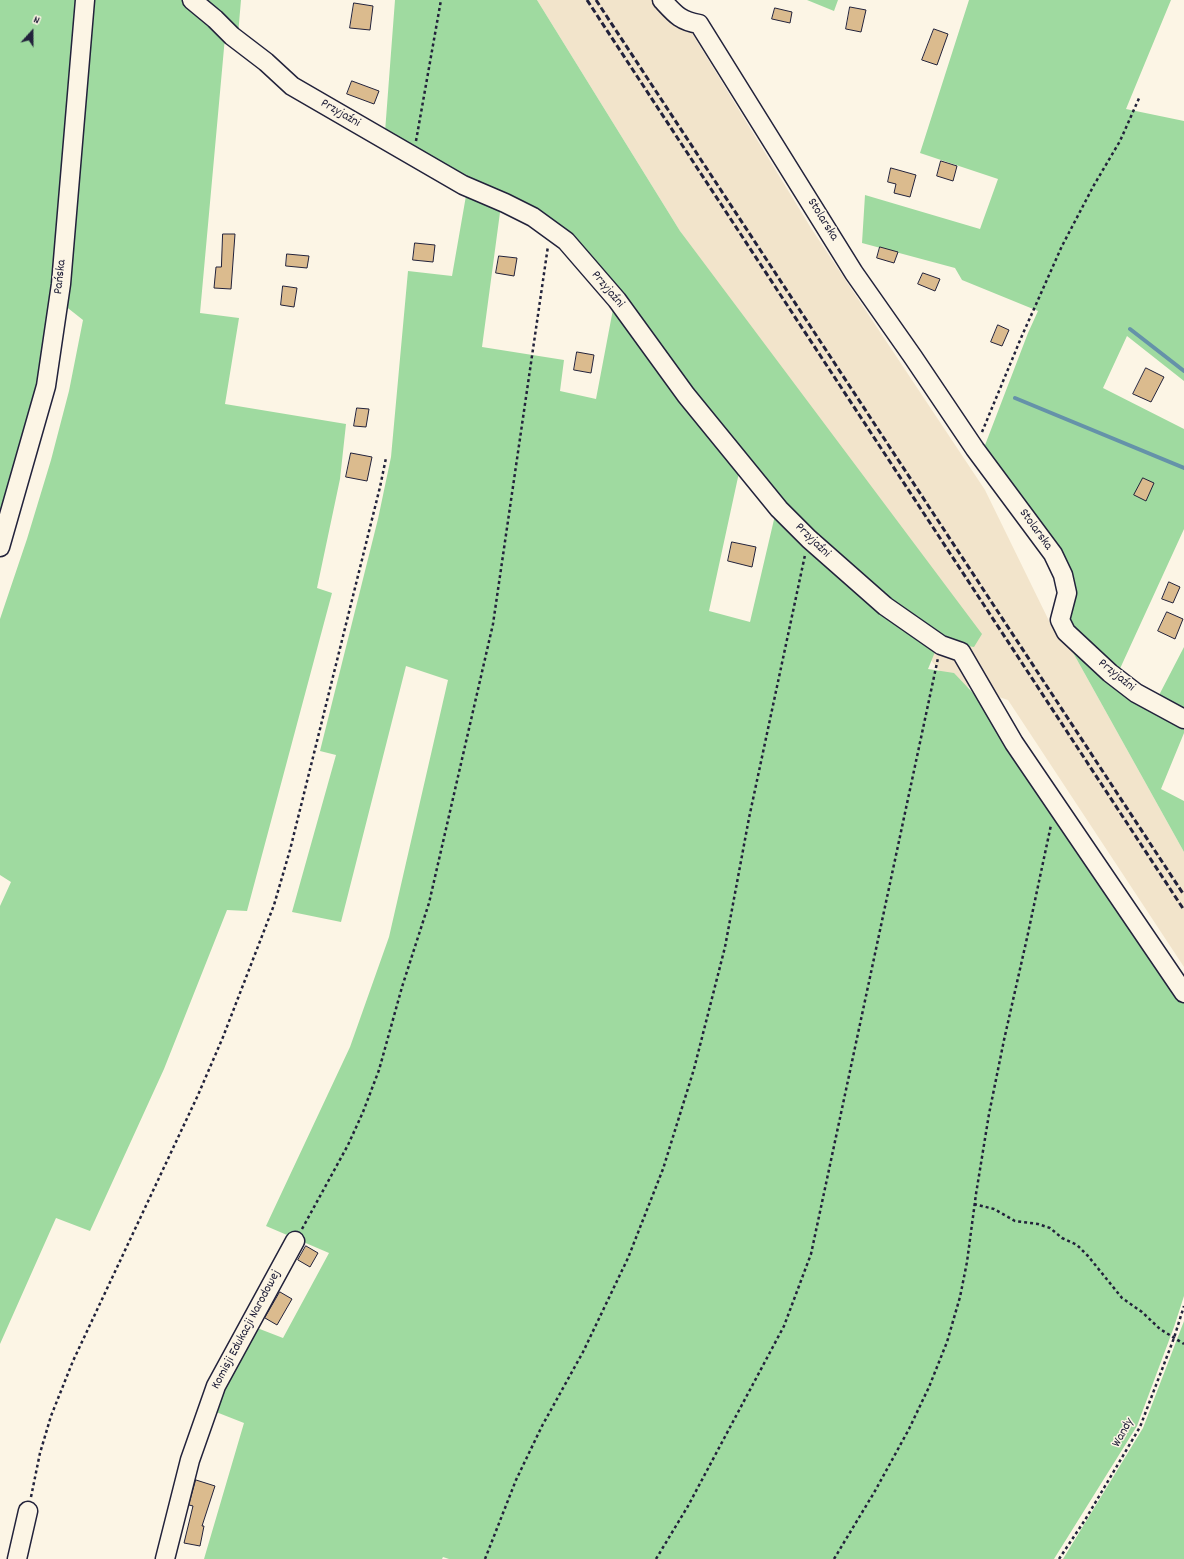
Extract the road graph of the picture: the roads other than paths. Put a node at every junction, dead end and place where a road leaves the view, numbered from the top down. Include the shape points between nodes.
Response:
1 (85, 0) edge
2 (192, 0) edge
3 (662, 0) edge
4 (0, 547) edge
5 (1060, 620) joint
6 (1184, 719) edge
7 (1184, 993) edge
8 (295, 1241) road end
9 (28, 1511) road end
10 (17, 1559) edge
11 (165, 1559) edge

1 - 4 street, Pańska via 60,284 46,386
2 - 7 street, Przyjaźni via 292,86 464,185 533,217 566,241 617,300 686,395 779,508 809,539 885,606 941,645 961,652 1014,743
3 - 5 street, Stolarska via 677,16 699,24 854,273 975,449 1053,554 1068,593
5 - 6 street, Przyjaźni via 1066,632 1110,673 1136,693
8 - 11 street, Komisji Edukacji Narodowej via 216,1386 190,1460
9 - 10 street

